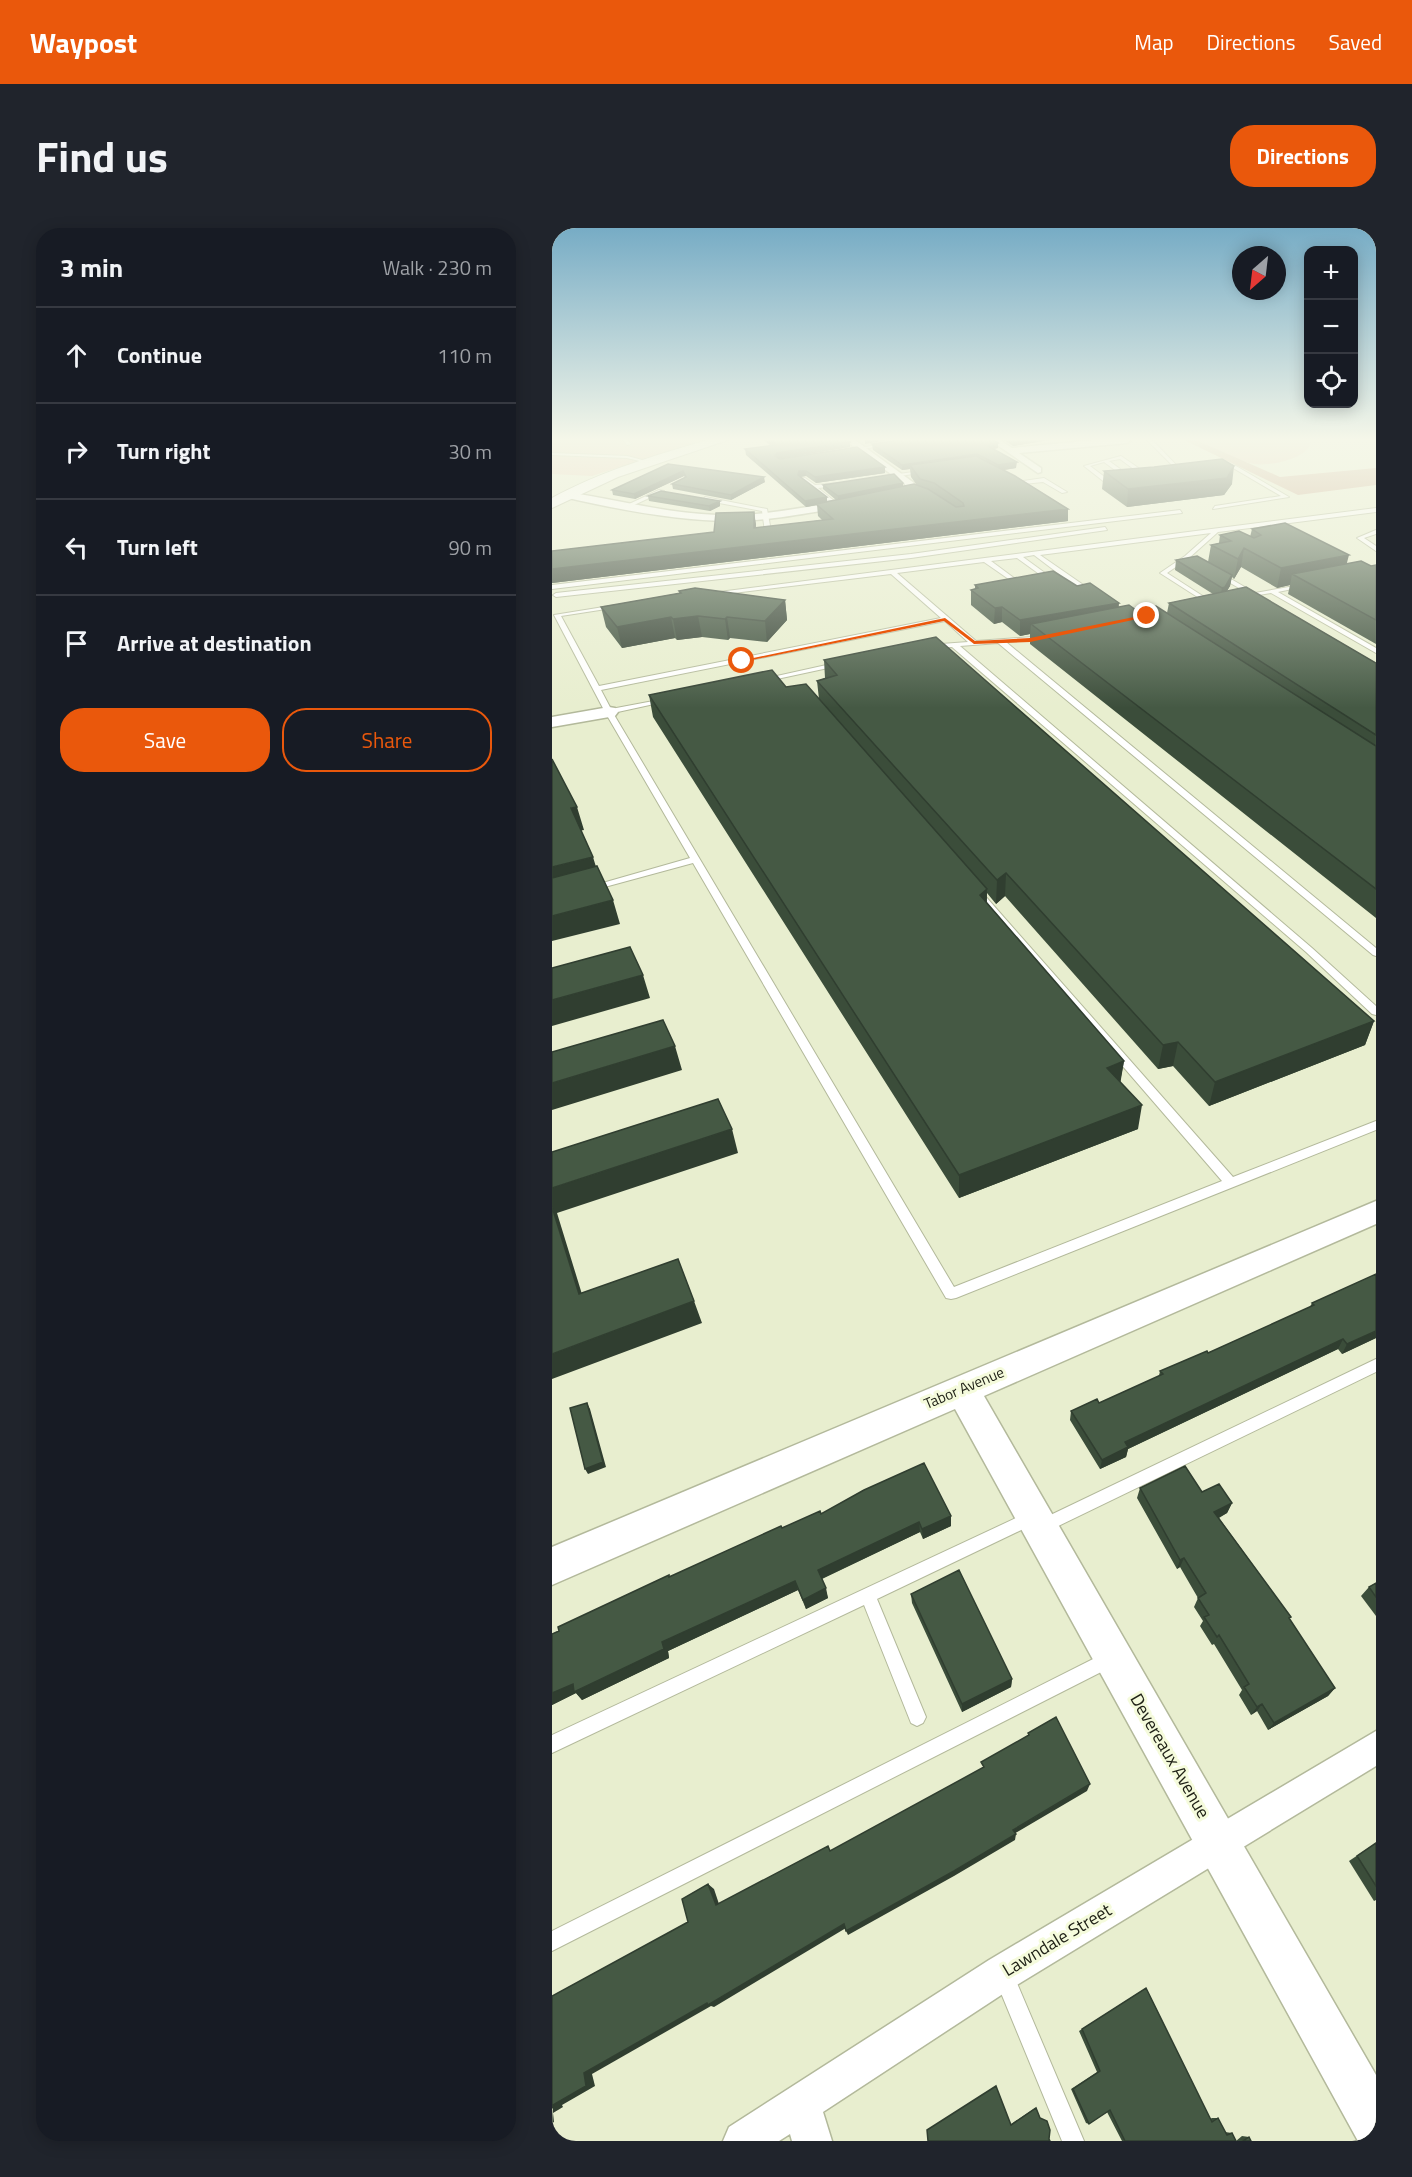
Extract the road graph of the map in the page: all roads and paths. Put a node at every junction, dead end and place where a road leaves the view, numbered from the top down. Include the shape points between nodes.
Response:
1 (1038, 529) edge
2 (1103, 529) edge
3 (1223, 529) edge
4 (1217, 530) junction
5 (1376, 532) edge
6 (1210, 537) junction
7 (1217, 539) dead end
8 (1376, 549) edge
9 (854, 551) junction
10 (1034, 553) junction
11 (1017, 555) junction
12 (1187, 557) junction
13 (984, 559) junction
14 (863, 562) junction
15 (1197, 562) edge
16 (1206, 567) edge
17 (891, 571) junction
18 (1073, 581) junction
19 (1020, 585) edge
20 (1307, 585) edge
21 (552, 587) edge
22 (1272, 591) junction
23 (552, 596) edge
24 (704, 596) edge
25 (1254, 597) junction
26 (1099, 598) edge
27 (1230, 599) edge
28 (1220, 601) edge
29 (1210, 603) junction
30 (1200, 605) edge
31 (626, 606) edge
32 (945, 619) junction
33 (1326, 622) junction
34 (1315, 625) edge
35 (1053, 635) edge
36 (1000, 641) junction
37 (974, 643) junction
38 (953, 644) junction
39 (915, 650) edge
40 (1376, 651) edge
41 (850, 662) edge
42 (788, 675) junction
43 (750, 683) edge
44 (797, 685) edge
45 (670, 699) edge
46 (603, 701) junction
47 (552, 710) edge
48 (552, 722) edge
49 (696, 859) junction
50 (967, 881) edge
51 (575, 892) edge
52 (1376, 953) edge
53 (1376, 1012) edge
54 (1376, 1125) edge
55 (1231, 1183) junction
56 (1376, 1212) edge
57 (1376, 1365) edge
58 (962, 1389) junction
59 (1036, 1523) junction
60 (552, 1566) edge
61 (868, 1595) junction
62 (1112, 1657) junction
63 (917, 1717) dead end
64 (552, 1744) edge
65 (1376, 1747) edge
66 (1220, 1843) junction
67 (552, 1941) edge
68 (1002, 1973) junction
69 (807, 2123) edge
70 (1376, 2124) edge
71 (743, 2141) edge
72 (1073, 2141) edge

1 - 9 lane
2 - 14 lane
3 - 4 lane
4 - 6 lane
4 - 10 lane
5 - 8 lane via 1360,538
6 - 7 lane
6 - 12 lane
9 - 14 lane
9 - 21 lane
10 - 11 lane
10 - 18 lane
11 - 13 lane
11 - 18 lane via 1055,583
12 - 15 lane
12 - 29 lane via 1163,573
13 - 17 lane
13 - 19 lane
14 - 23 lane
16 - 25 lane
17 - 24 lane
17 - 32 lane
18 - 26 lane
20 - 22 lane
22 - 25 lane
22 - 33 lane
25 - 27 lane
28 - 29 lane
29 - 30 lane
31 - 46 lane via 556,615
32 - 37 lane
32 - 46 lane
33 - 34 lane
33 - 40 lane
35 - 36 lane
36 - 37 lane
36 - 52 lane
37 - 38 lane
38 - 39 lane
38 - 53 lane
41 - 42 lane
42 - 43 lane
42 - 44 lane
45 - 46 lane
46 - 47 street
46 - 48 street
46 - 49 lane
49 - 51 lane
49 - 55 lane via 951,1294
50 - 55 lane
54 - 55 lane
56 - 58 street, Tabor Avenue
57 - 59 lane
58 - 59 street, Devereaux Avenue
58 - 60 street, Tabor Avenue
59 - 61 lane
59 - 62 street, Devereaux Avenue
61 - 63 lane
61 - 64 lane
62 - 66 street, Devereaux Avenue
62 - 67 lane
65 - 66 street, Lawndale Street
66 - 68 street, Lawndale Street
66 - 70 street, Devereaux Avenue
68 - 69 street, Lawndale Street
68 - 72 lane
69 - 71 street, Lawndale Street

